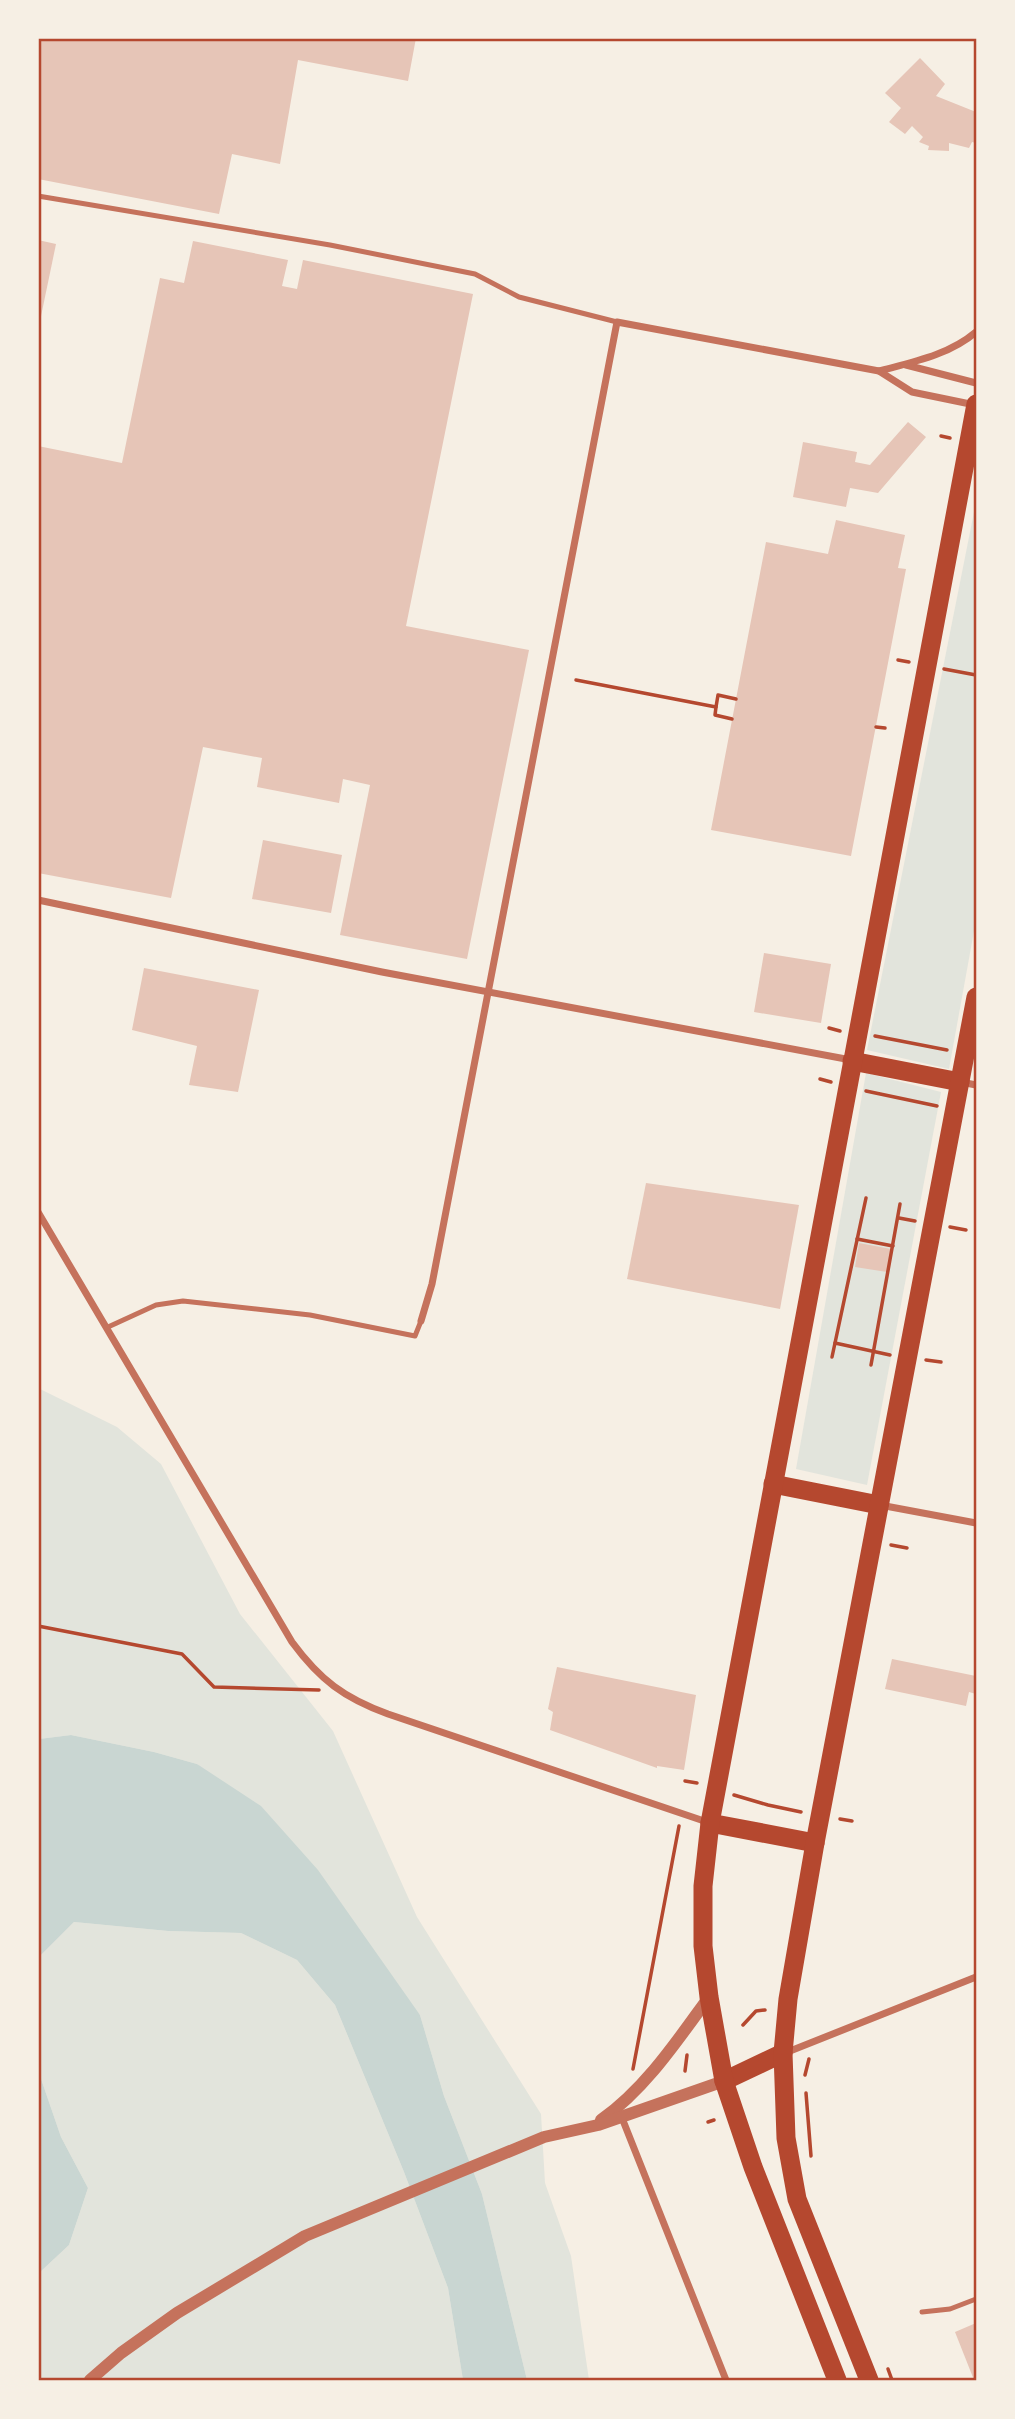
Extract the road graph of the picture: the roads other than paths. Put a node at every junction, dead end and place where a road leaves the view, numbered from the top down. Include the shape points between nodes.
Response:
1 (38, 196) edge
2 (617, 322) junction
3 (976, 332) edge
4 (902, 365) junction
5 (879, 370) junction
6 (976, 383) edge
7 (976, 405) edge
8 (38, 900) edge
9 (488, 991) junction
10 (976, 997) edge
11 (852, 1060) junction
12 (968, 1083) edge
13 (38, 1212) edge
14 (421, 1321) joint
15 (108, 1327) junction
16 (773, 1484) junction
17 (879, 1505) junction
18 (976, 1523) edge
19 (710, 1823) junction
20 (815, 1843) junction
21 (976, 1977) edge
22 (709, 1997) junction
23 (783, 2053) junction
24 (724, 2081) junction
25 (622, 2118) junction
26 (589, 2128) junction
27 (976, 2299) edge
28 (922, 2312) dead end
29 (90, 2381) edge
30 (726, 2381) edge
31 (837, 2381) edge
32 (869, 2381) edge

1 - 2 lane via 475,274 519,297
2 - 5 street
2 - 9 street
3 - 4 street via 954,346
4 - 5 street
4 - 6 street
5 - 7 street via 912,392
7 - 11 highway
8 - 9 street
9 - 11 street
9 - 14 street
10 - 12 highway via 966,1053
11 - 12 highway
11 - 16 highway
12 - 17 highway via 955,1110
13 - 15 street
14 - 15 lane via 415,1336 310,1315 183,1301 156,1305
15 - 19 street via 292,1642 320,1676 350,1698 388,1714
16 - 17 highway
16 - 19 highway
17 - 18 street
17 - 20 highway
19 - 20 highway
19 - 22 highway via 703,1886
20 - 23 highway
21 - 23 street
22 - 24 highway
22 - 26 street via 640,2086
23 - 24 highway
23 - 32 highway via 786,2138 797,2199
24 - 25 street
24 - 31 highway
25 - 26 street
25 - 30 street
26 - 29 street via 540,2138 305,2236 177,2313
27 - 28 lane via 950,2309

